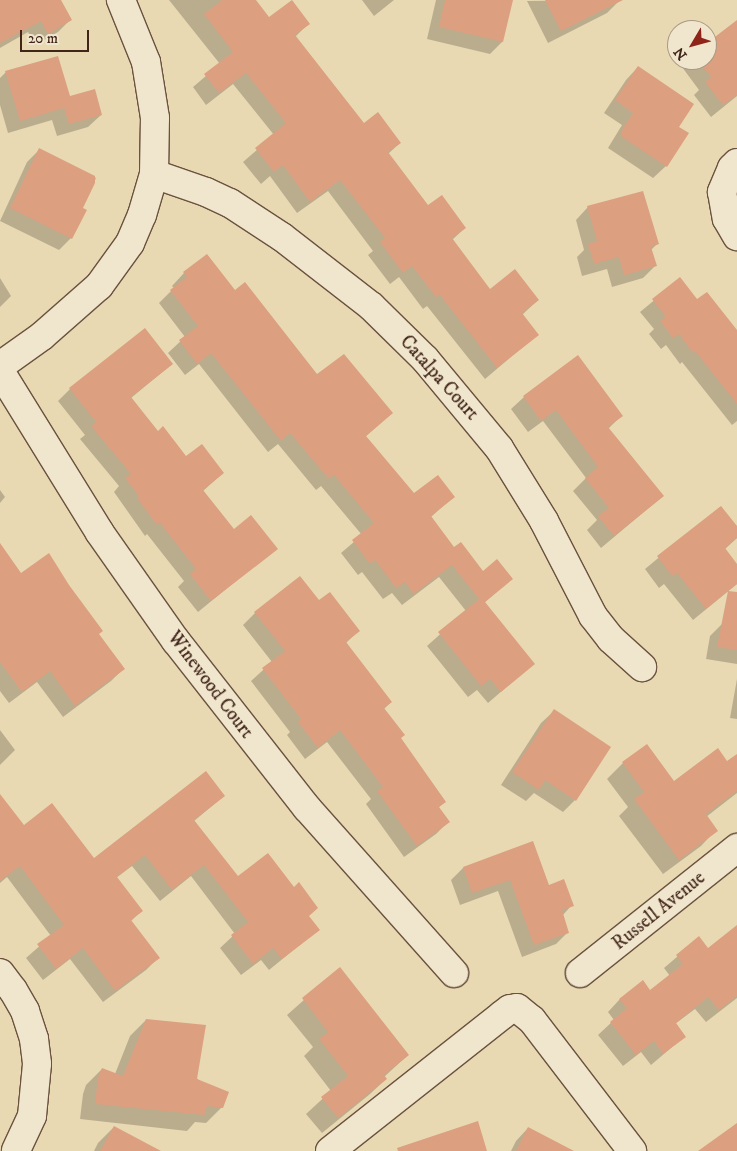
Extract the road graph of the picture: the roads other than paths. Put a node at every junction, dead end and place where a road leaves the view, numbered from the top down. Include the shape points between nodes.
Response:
1 (121, 0) edge
2 (737, 163) edge
3 (154, 174) junction
4 (737, 236) edge
5 (0, 366) edge
6 (0, 371) edge
7 (642, 667) dead end
8 (737, 848) edge
9 (0, 972) edge
10 (454, 972) dead end
11 (580, 973) dead end
12 (16, 1151) edge
13 (330, 1151) edge
14 (632, 1151) edge

1 - 3 street via 146,62 152,89 156,146
2 - 4 street via 722,192 727,219
3 - 5 street via 130,243 100,286 42,336
3 - 7 street, Catalpa Court via 230,203 282,237 371,306 426,359 499,448 544,521 593,616 611,639
6 - 10 street, Winewood Court via 100,533 176,641 307,808
8 - 11 street, Russell Avenue
9 - 12 street via 25,1011 34,1039 37,1064 32,1116
13 - 14 street via 502,1016 517,1008 532,1020

